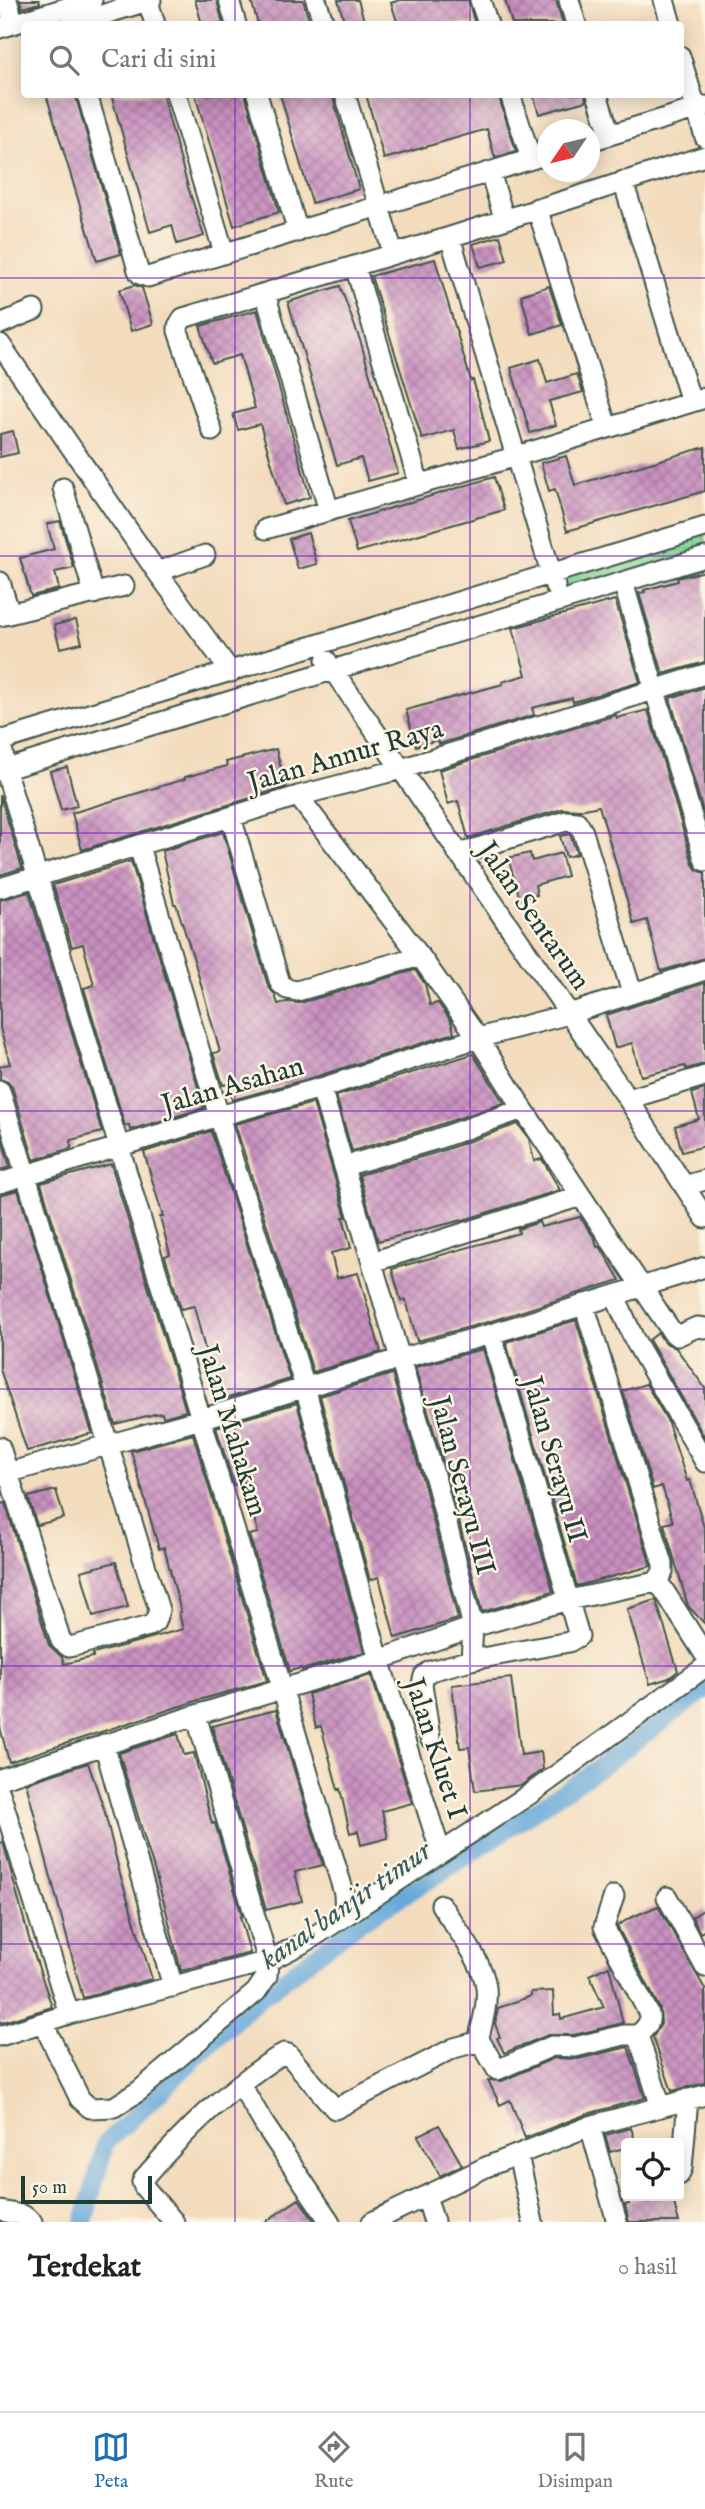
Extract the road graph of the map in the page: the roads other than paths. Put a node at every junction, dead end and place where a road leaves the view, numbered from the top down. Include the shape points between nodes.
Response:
1 (6, 0) edge
2 (149, 0) edge
3 (229, 0) edge
4 (316, 0) edge
5 (480, 0) edge
6 (569, 0) edge
7 (664, 0) edge
8 (83, 1) edge
9 (22, 21) edge
10 (82, 21) edge
11 (154, 21) edge
12 (235, 21) edge
13 (323, 21) edge
14 (487, 21) edge
15 (575, 21) edge
16 (670, 21) edge
17 (7, 26) edge
18 (684, 64) edge
19 (88, 98) edge
20 (177, 98) edge
21 (258, 98) edge
22 (346, 98) edge
23 (512, 98) edge
24 (598, 98) edge
25 (701, 108) edge
26 (610, 135) junction
27 (705, 137) edge
28 (600, 138) edge
29 (537, 152) edge
30 (705, 156) edge
31 (537, 157) edge
32 (490, 172) junction
33 (624, 181) junction
34 (379, 207) junction
35 (537, 208) junction
36 (504, 218) junction
37 (298, 232) junction
38 (450, 237) junction
39 (224, 253) junction
40 (393, 253) junction
41 (355, 266) junction
42 (265, 293) junction
43 (34, 310) dead end
44 (0, 324) edge
45 (0, 344) edge
46 (698, 400) edge
47 (607, 427) junction
48 (212, 431) dead end
49 (517, 456) junction
50 (419, 484) junction
51 (63, 488) dead end
52 (329, 511) junction
53 (705, 527) edge
54 (266, 529) dead end
55 (205, 555) dead end
56 (705, 557) edge
57 (157, 572) junction
58 (551, 574) junction
59 (0, 582) edge
60 (623, 582) junction
61 (124, 586) dead end
62 (94, 594) junction
63 (559, 600) junction
64 (5, 615) edge
65 (315, 647) junction
66 (333, 669) junction
67 (231, 672) junction
68 (705, 674) edge
69 (654, 690) junction
70 (0, 740) edge
71 (401, 769) junction
72 (3, 770) edge
73 (298, 796) junction
74 (231, 817) junction
75 (139, 846) junction
76 (458, 854) junction
77 (705, 862) edge
78 (38, 876) junction
79 (0, 888) edge
80 (420, 956) junction
81 (705, 970) edge
82 (632, 993) junction
83 (569, 1014) junction
84 (478, 1038) junction
85 (705, 1076) edge
86 (321, 1088) junction
87 (0, 1091) edge
88 (628, 1099) junction
89 (523, 1110) junction
90 (219, 1116) junction
91 (120, 1146) junction
92 (345, 1166) junction
93 (26, 1175) junction
94 (705, 1180) edge
95 (0, 1183) edge
96 (684, 1186) junction
97 (581, 1196) junction
98 (705, 1218) edge
99 (372, 1262) junction
100 (705, 1267) edge
101 (640, 1286) junction
102 (615, 1296) junction
103 (584, 1304) junction
104 (705, 1328) edge
105 (491, 1334) junction
106 (399, 1359) junction
107 (305, 1387) junction
108 (201, 1419) junction
109 (108, 1445) junction
110 (0, 1447) edge
111 (705, 1462) edge
112 (4, 1474) edge
113 (656, 1582) junction
114 (568, 1600) junction
115 (473, 1627) junction
116 (705, 1655) edge
117 (379, 1660) junction
118 (471, 1660) junction
119 (705, 1667) edge
120 (285, 1689) junction
121 (196, 1715) junction
122 (430, 1738) dead end
123 (104, 1744) junction
124 (0, 1779) edge
125 (0, 1793) edge
126 (441, 1853) junction
127 (614, 1896) dead end
128 (667, 1897) dead end
129 (441, 1905) dead end
130 (345, 1916) junction
131 (268, 1961) junction
132 (704, 1963) edge
133 (173, 1987) junction
134 (69, 2014) junction
135 (43, 2023) junction
136 (638, 2035) junction
137 (0, 2036) edge
138 (478, 2041) junction
139 (241, 2085) junction
140 (697, 2097) edge
141 (661, 2107) junction
142 (590, 2126) junction
143 (518, 2155) junction
144 (684, 2159) edge
145 (426, 2196) junction
146 (618, 2196) edge
147 (0, 2211) edge
148 (32, 2222) edge
149 (174, 2222) edge
150 (330, 2222) edge
151 (372, 2222) edge
152 (434, 2222) edge
153 (533, 2222) edge
154 (617, 2222) edge

1 - 17 street
2 - 10 street
2 - 11 street
3 - 12 street
4 - 13 street
5 - 14 street
6 - 15 street
7 - 16 street
8 - 9 street
18 - 25 street
19 - 39 street via 140,274 153,276
20 - 39 street
21 - 37 street
22 - 34 street
23 - 29 street
24 - 26 street
25 - 26 street
25 - 27 street
26 - 28 street
30 - 33 street
31 - 32 street
32 - 34 street
32 - 36 street
33 - 35 street
33 - 46 street
34 - 37 street
34 - 40 street
35 - 36 street
35 - 47 street
36 - 38 street
37 - 39 street
38 - 40 street
38 - 49 street
40 - 41 street
41 - 42 street
41 - 50 street
42 - 48 street via 190,315 177,326
42 - 52 street
43 - 44 street
45 - 57 street
46 - 47 street
47 - 49 street
49 - 50 street
49 - 58 street
50 - 52 street
51 - 62 street
52 - 54 street
53 - 58 street
55 - 57 street
56 - 60 street
57 - 67 street
58 - 63 street
58 - 65 street
59 - 64 street
60 - 63 street
60 - 69 street
61 - 62 street
62 - 64 street
63 - 66 street
65 - 66 street, Jalan Sentarum
65 - 67 street
66 - 71 street, Jalan Sentarum
66 - 72 street
67 - 70 street
68 - 69 street, Jalan Annur Raya
69 - 71 street, Jalan Annur Raya
69 - 77 street
70 - 72 street, Jalan Mahakam
71 - 73 street, Jalan Annur Raya
71 - 76 street, Jalan Sentarum
72 - 78 street, Jalan Mahakam
73 - 74 street, Jalan Annur Raya
73 - 80 street
74 - 75 street, Jalan Annur Raya
74 - 80 street via 280,983 287,989 297,991
75 - 78 street, Jalan Annur Raya
75 - 90 street, Jalan Kluet I
76 - 82 street via 566,821 577,822
76 - 83 street, Jalan Sentarum
78 - 79 street, Jalan Annur Raya
78 - 91 street, Jalan Mahakam
80 - 84 street
81 - 82 street, Jalan Asahan
82 - 83 street, Jalan Asahan
83 - 84 street, Jalan Asahan
83 - 88 street, Jalan Sentarum
84 - 86 street, Jalan Asahan
84 - 89 street
85 - 88 street
86 - 90 street, Jalan Asahan
86 - 92 street, Jalan Serayu III
87 - 93 street
88 - 96 street, Jalan Sentarum
89 - 92 street
89 - 97 street
90 - 91 street, Jalan Asahan
90 - 107 street, Jalan Kluet I
91 - 93 street, Jalan Asahan
91 - 108 street, Jalan Mahakam
92 - 99 street, Jalan Serayu III
93 - 95 street, Jalan Asahan
93 - 109 street
94 - 96 street
96 - 98 street, Jalan Sentarum
97 - 99 street
97 - 101 street
99 - 106 street, Jalan Serayu III
100 - 101 street
101 - 102 street
101 - 104 street via 677,1336 697,1326
102 - 103 street
102 - 111 street via 634,1339
103 - 105 street
103 - 113 street via 663,1564
105 - 106 street
105 - 114 street, Jalan Serayu II
106 - 107 street
106 - 115 street, Jalan Serayu III
107 - 108 street
107 - 117 street, Jalan Kluet I
108 - 109 street
108 - 120 street, Jalan Mahakam
109 - 112 street
109 - 112 street via 159,1610 149,1626 75,1646 61,1642
110 - 112 street
113 - 114 street
113 - 116 street
114 - 115 street
114 - 118 street, Jalan Serayu II via 578,1627 576,1639
115 - 117 street
115 - 118 street, Jalan Serayu III
117 - 120 street
117 - 126 street, Jalan Kluet I
118 - 122 street via 424,1676
119 - 126 street
120 - 121 street
120 - 130 street, Jalan Mahakam via 344,1894
121 - 123 street
121 - 131 street
123 - 124 street
123 - 133 street
125 - 134 street
126 - 130 street
127 - 136 street via 605,1931 647,2008 648,2026
128 - 132 street
129 - 138 street via 480,1967 486,1985
130 - 131 street
131 - 133 street
131 - 135 street via 267,1976 256,1992 114,2107 90,2108 80,2099
133 - 134 street
134 - 135 street
135 - 137 street
136 - 138 street via 575,2047 552,2046 497,2070
136 - 141 street
138 - 139 street via 454,2048 335,2109 286,2052
139 - 149 street via 201,2116 142,2182
139 - 150 street
140 - 141 street
140 - 144 street
141 - 142 street
142 - 143 street
142 - 146 street
143 - 145 street
143 - 153 street
145 - 151 street
145 - 152 street
146 - 154 street
147 - 148 street via 23,2214

